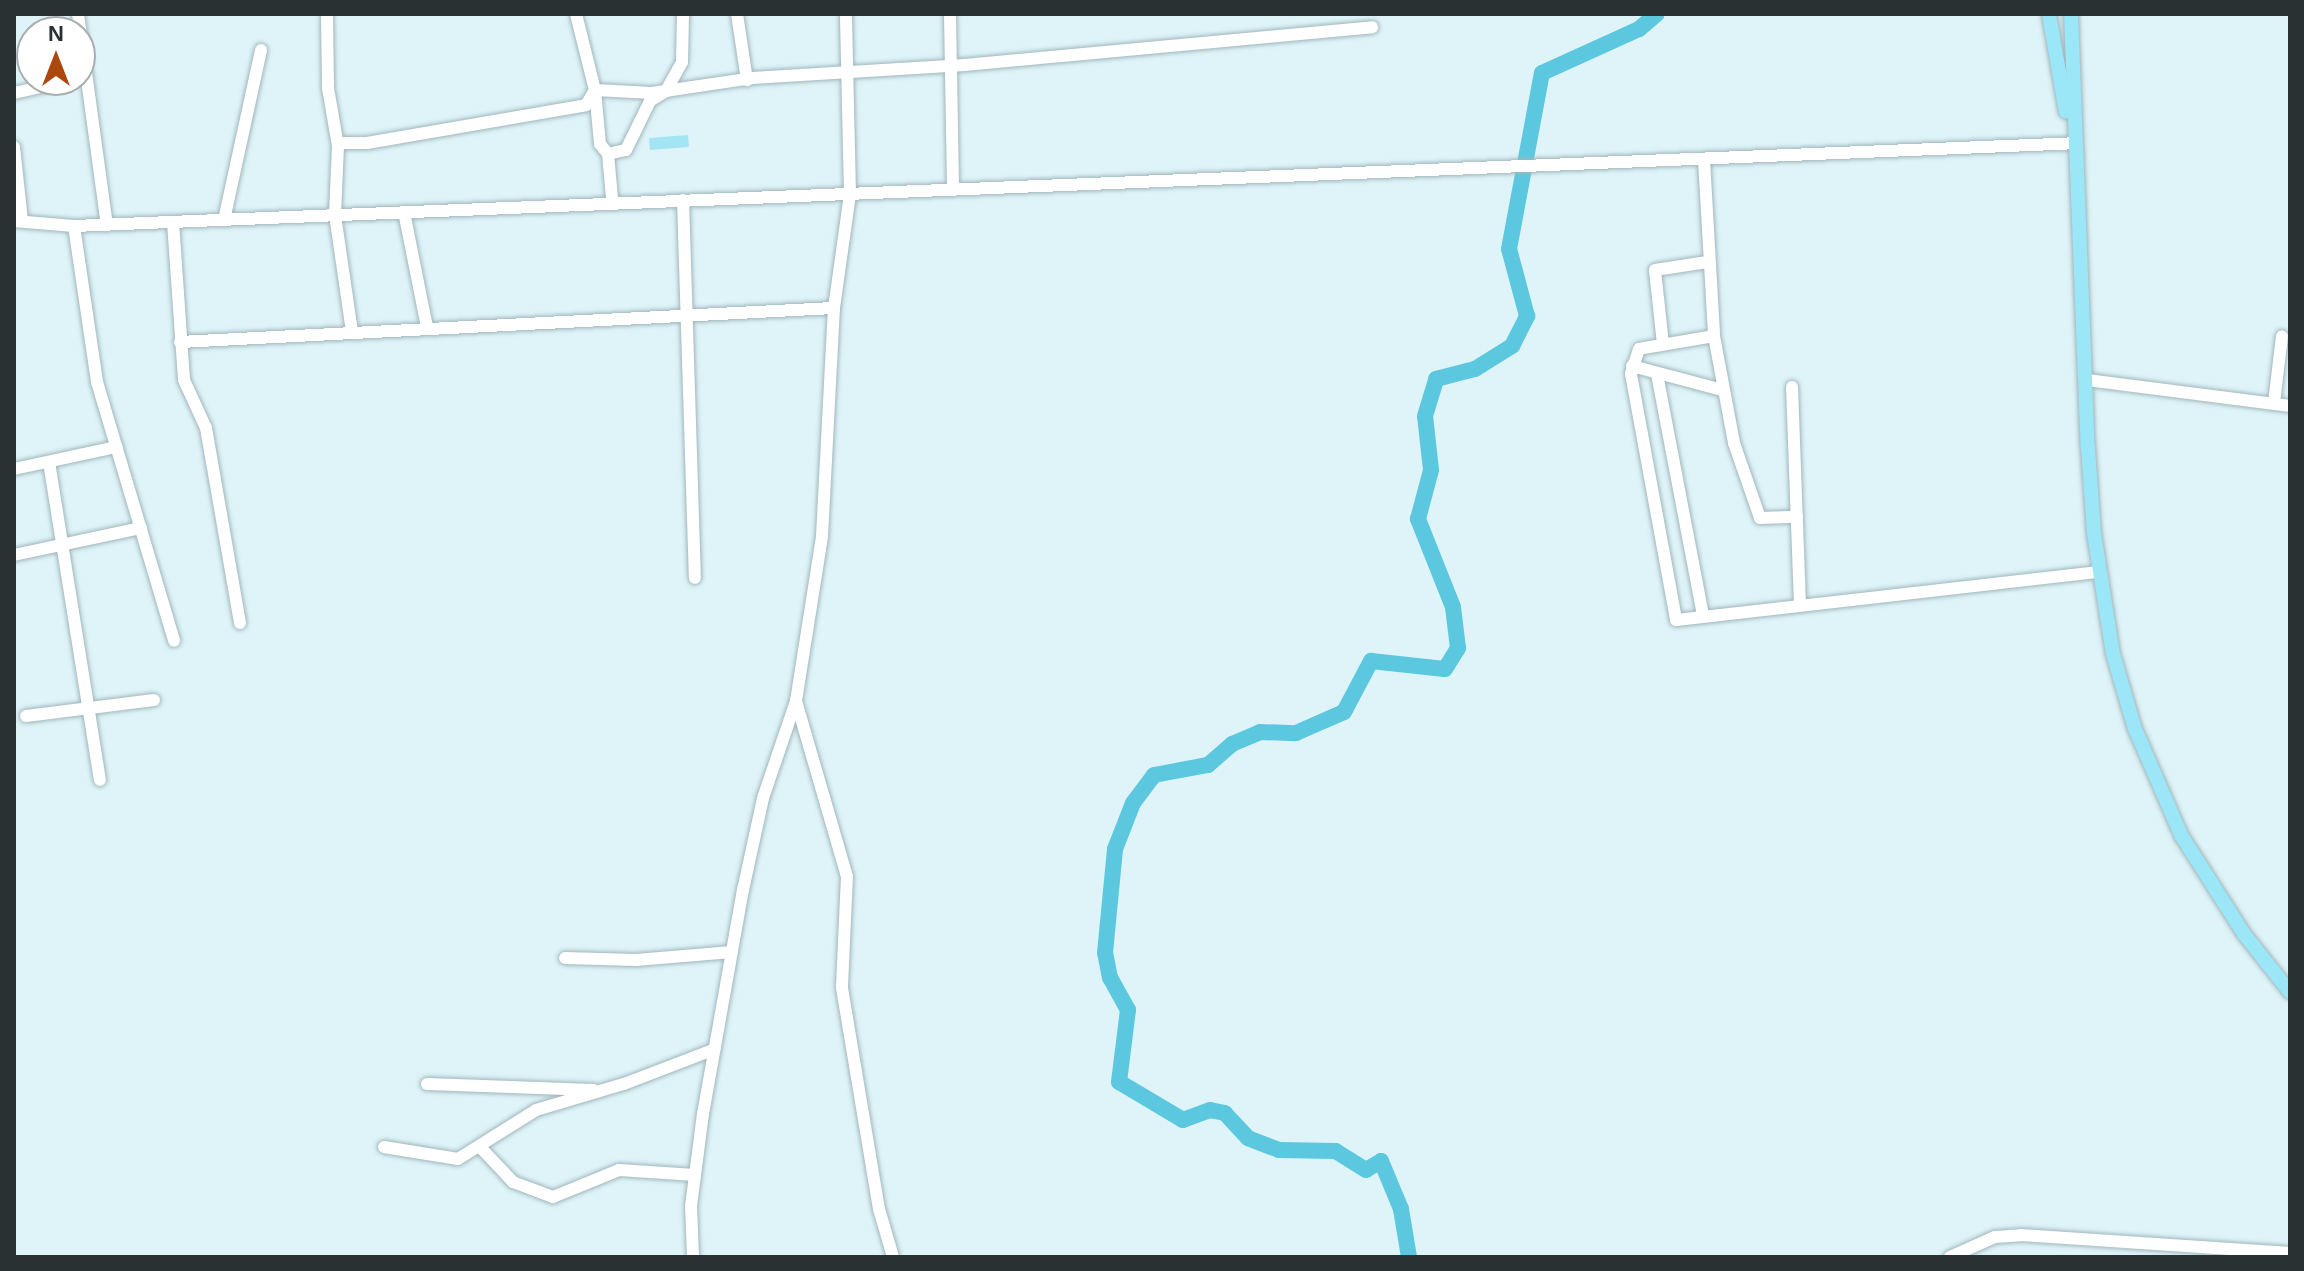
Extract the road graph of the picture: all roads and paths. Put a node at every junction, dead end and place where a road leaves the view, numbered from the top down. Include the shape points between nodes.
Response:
1 (327, 14) edge
2 (576, 14) edge
3 (683, 14) edge
4 (737, 14) edge
5 (846, 14) edge
6 (950, 14) edge
7 (2049, 14) edge
8 (2071, 14) edge
9 (1372, 27) dead end
10 (261, 50) dead end
11 (950, 63) junction
12 (847, 70) junction
13 (747, 80) junction
14 (595, 90) junction
15 (666, 91) junction
16 (88, 96) edge
17 (338, 143) junction
18 (2072, 143) junction
19 (14, 147) edge
20 (608, 154) junction
21 (1704, 160) junction
22 (953, 189) junction
23 (850, 194) junction
24 (612, 198) dead end
25 (683, 200) junction
26 (404, 212) junction
27 (335, 215) junction
28 (224, 220) junction
29 (18, 221) edge
30 (173, 222) junction
31 (107, 225) junction
32 (74, 226) junction
33 (1707, 262) junction
34 (834, 308) junction
35 (688, 314) junction
36 (427, 327) junction
37 (352, 331) junction
38 (1714, 336) junction
39 (2282, 336) dead end
40 (180, 342) junction
41 (1663, 344) junction
42 (1632, 366) junction
43 (1657, 374) junction
44 (2087, 380) junction
45 (1792, 387) dead end
46 (1722, 390) junction
47 (2274, 403) junction
48 (2290, 406) edge
49 (117, 447) junction
50 (49, 462) junction
51 (14, 469) edge
52 (1797, 517) junction
53 (141, 528) junction
54 (62, 544) junction
55 (14, 555) edge
56 (2099, 572) junction
57 (695, 578) dead end
58 (1800, 603) junction
59 (1703, 615) junction
60 (240, 623) dead end
61 (174, 641) dead end
62 (154, 700) dead end
63 (796, 701) junction
64 (93, 710) junction
65 (26, 716) dead end
66 (100, 780) dead end
67 (732, 952) junction
68 (565, 958) dead end
69 (2290, 992) edge
70 (715, 1049) junction
71 (427, 1084) dead end
72 (601, 1091) junction
73 (384, 1147) dead end
74 (481, 1148) junction
75 (695, 1175) junction
76 (2290, 1253) edge
77 (693, 1257) edge
78 (893, 1257) edge
79 (1950, 1257) edge

1 - 17 street via 328,88
2 - 14 street
3 - 15 street via 682,62
4 - 13 street
5 - 12 street
6 - 11 street
7 - 18 main road
8 - 18 main road
9 - 11 street
10 - 28 street
11 - 12 street
11 - 22 street
12 - 13 street
12 - 23 street
13 - 15 street
14 - 15 street
14 - 17 street via 586,105 367,143
14 - 20 street via 597,131
15 - 20 street via 650,101 626,150
16 - 31 street
17 - 27 street
18 - 21 street
18 - 44 main road
19 - 29 street
20 - 24 street
21 - 22 street via 1497,163
21 - 33 street
22 - 23 street
23 - 25 street
23 - 34 street
25 - 26 street
25 - 35 street
26 - 27 street
26 - 36 street
27 - 28 street
27 - 37 street
28 - 30 street
29 - 32 street
30 - 31 street
30 - 40 street
31 - 32 street
32 - 49 street via 85,325
33 - 38 street
33 - 41 street via 1655,270
34 - 35 street
34 - 63 street via 822,536
35 - 36 street
35 - 57 street
36 - 37 street
37 - 40 street
38 - 41 street
38 - 46 street
39 - 47 street
40 - 60 street via 184,380 206,428 214,465
41 - 42 street via 1635,351
42 - 43 street
42 - 59 street via 1647,483 1674,618
43 - 46 street
43 - 59 street
44 - 47 street
44 - 56 main road
45 - 52 street
46 - 52 street via 1760,518
47 - 48 street
49 - 50 street
49 - 53 street
50 - 51 street
50 - 54 street
52 - 58 street
53 - 54 street
53 - 61 street
54 - 55 street
54 - 64 street
56 - 58 street
56 - 69 main road via 2113,654 2164,799 2217,894
58 - 59 street
62 - 64 street
63 - 67 street via 763,798
63 - 78 street via 847,876 842,988 879,1209
64 - 65 street
64 - 66 street
67 - 68 street via 636,960
67 - 70 street
70 - 72 street
70 - 75 street
71 - 72 street
72 - 74 street via 536,1110
73 - 74 street via 458,1159
74 - 75 street via 513,1182 553,1197 619,1170
75 - 77 street
76 - 79 street via 2021,1235 1995,1237

